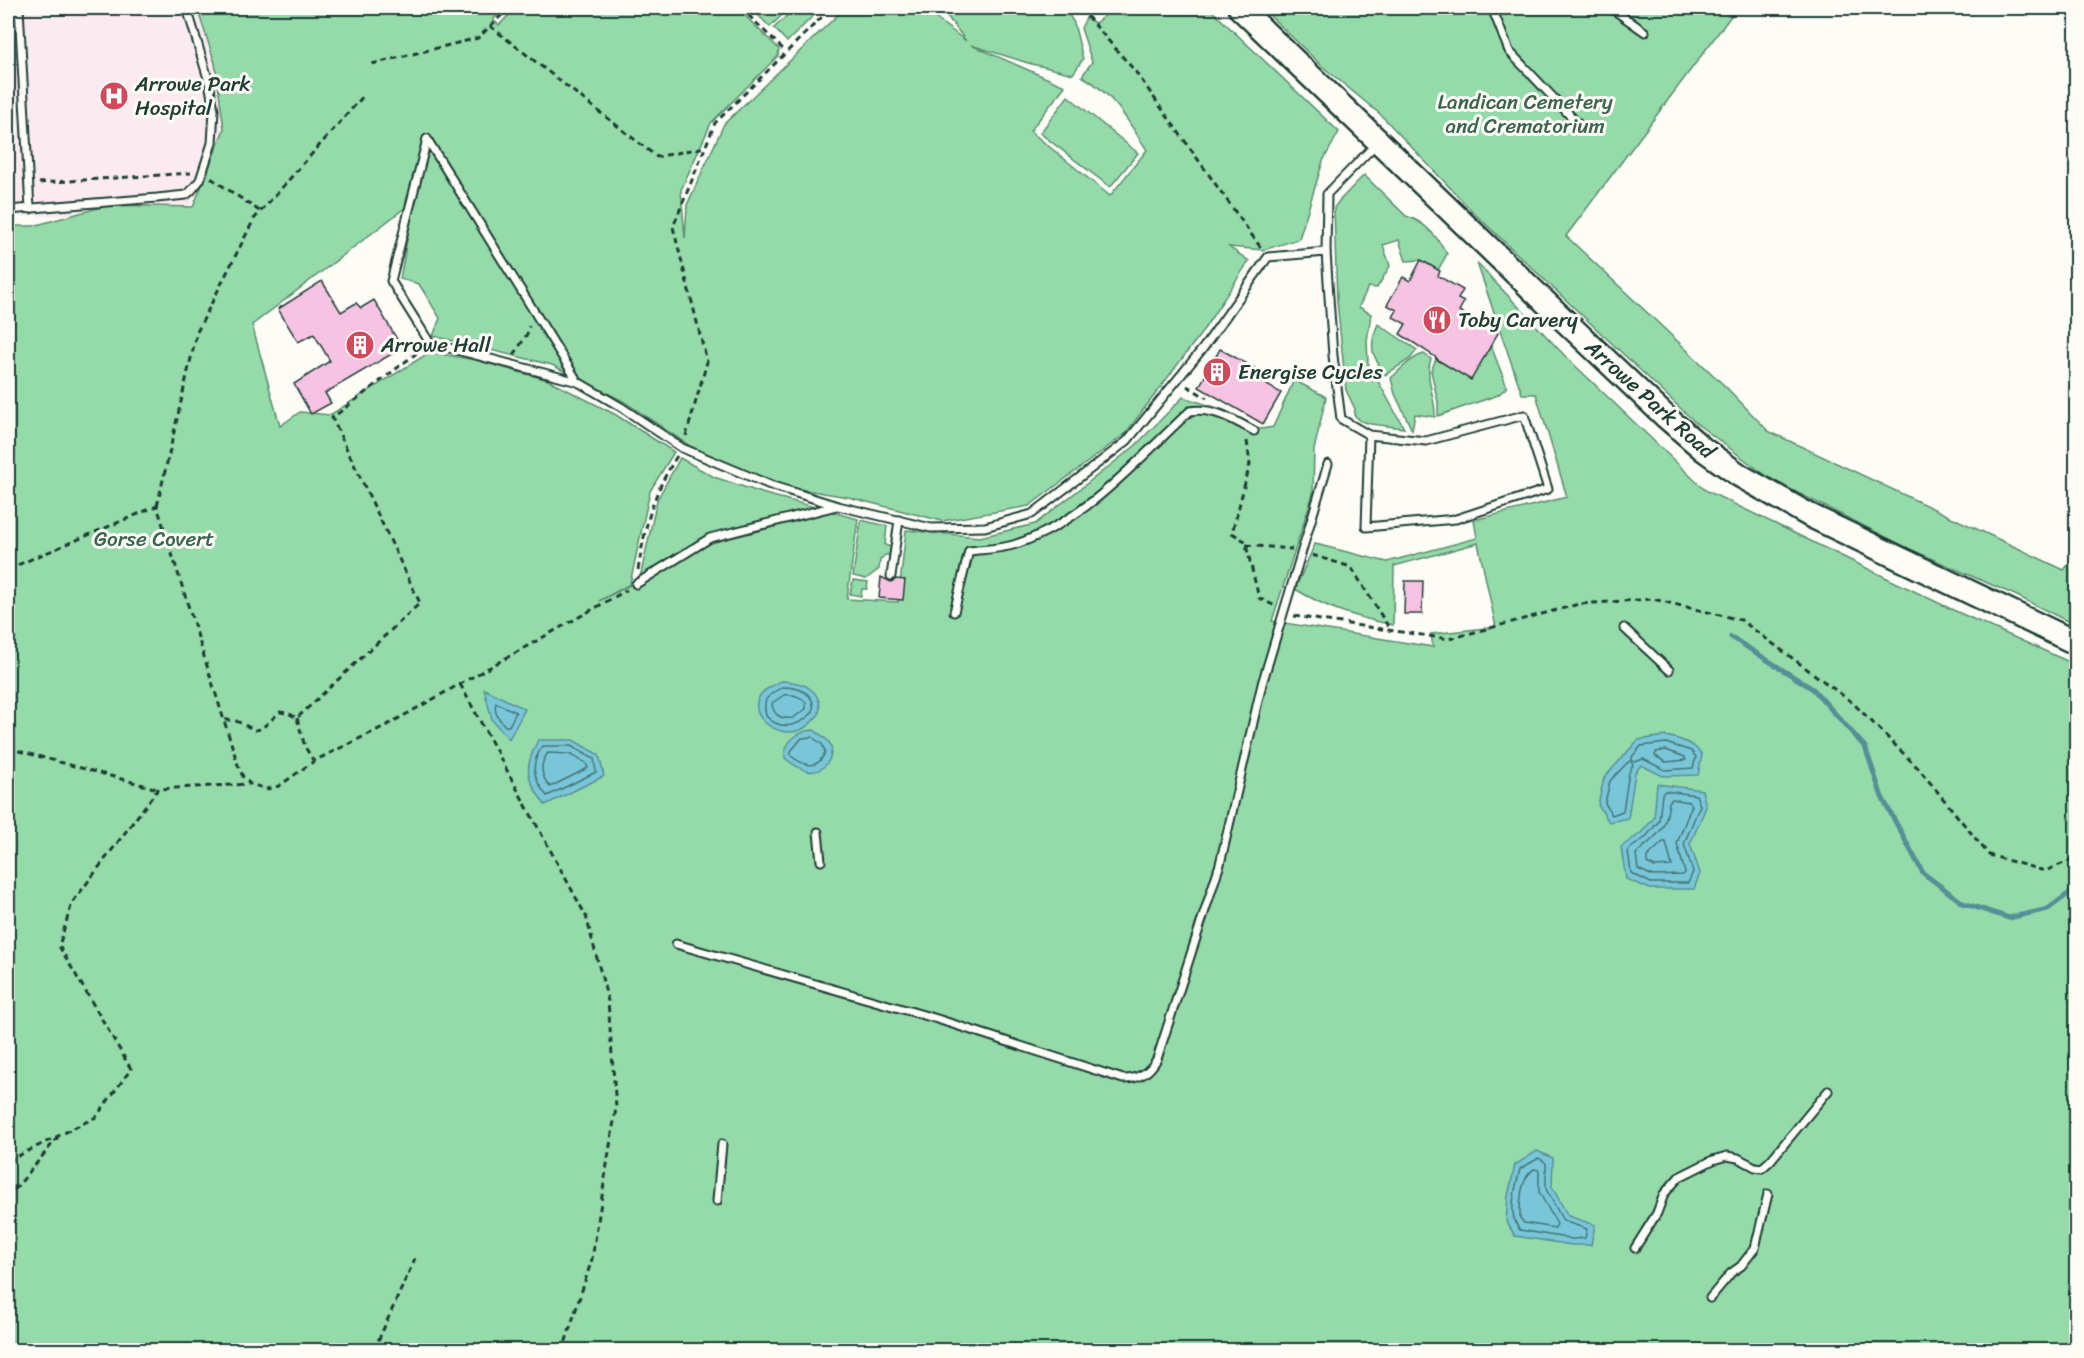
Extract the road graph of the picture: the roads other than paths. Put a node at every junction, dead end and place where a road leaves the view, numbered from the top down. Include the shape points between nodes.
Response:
1 (19, 8) edge
2 (188, 8) edge
3 (1240, 8) edge
4 (1492, 8) edge
5 (1611, 8) edge
6 (1645, 32) dead end
7 (1582, 128) dead end
8 (1379, 141) junction
9 (30, 208) junction
10 (8, 210) edge
11 (1326, 252) junction
12 (578, 382) junction
13 (1254, 430) dead end
14 (1369, 435) junction
15 (1328, 464) dead end
16 (838, 506) junction
17 (899, 520) junction
18 (891, 576) dead end
19 (636, 584) road end
20 (954, 612) dead end
21 (1624, 628) dead end
22 (2076, 643) edge
23 (1669, 670) dead end
24 (818, 832) dead end
25 (821, 861) dead end
26 (676, 944) dead end
27 (1828, 1091) dead end
28 (722, 1144) dead end
29 (1768, 1194) dead end
30 (717, 1201) dead end
31 (1635, 1248) dead end
32 (1710, 1298) dead end

1 - 9 lane
2 - 9 lane via 214,110 212,143 195,186 186,195
3 - 8 main road, Arrowe Park Road
4 - 7 lane via 1509,51
5 - 6 lane
8 - 11 lane via 1327,194
8 - 22 main road, Arrowe Park Road via 1702,449 1809,515
9 - 10 lane
11 - 14 lane via 1341,419
11 - 17 lane via 1268,257 1204,347 1126,441 1032,514 985,527 931,528
12 - 12 lane via 532,309 427,139 391,281 429,343
12 - 16 lane via 682,448 770,485
13 - 20 lane via 1218,413 1190,411 1129,471 1062,523 1019,543 969,551
14 - 14 lane via 1426,441 1524,415 1548,489 1456,519 1366,527
15 - 26 lane via 1262,684 1220,864 1151,1069 1133,1079 1123,1079 934,1018
16 - 17 lane
16 - 19 lane via 710,538
17 - 18 lane
21 - 23 lane
24 - 25 lane
27 - 31 lane via 1762,1168 1727,1156 1679,1177 1664,1194
28 - 30 lane
29 - 32 lane via 1755,1248

